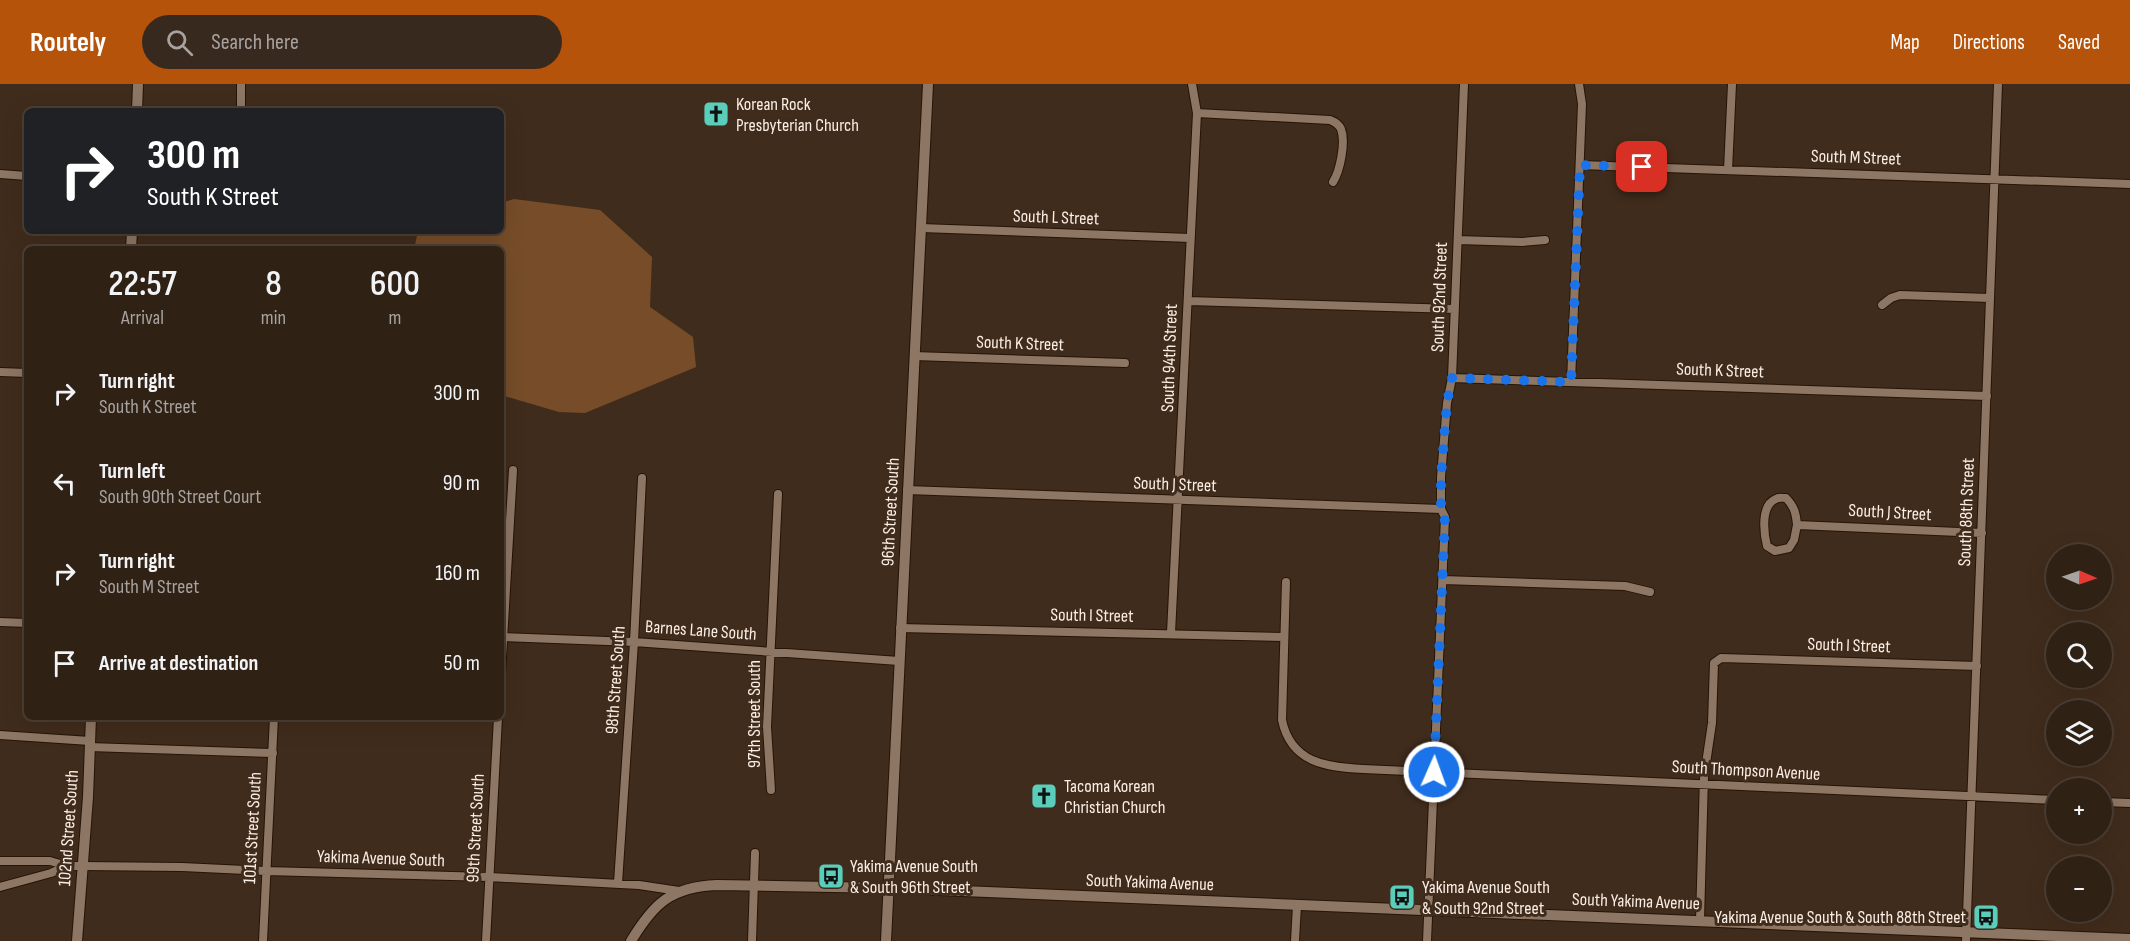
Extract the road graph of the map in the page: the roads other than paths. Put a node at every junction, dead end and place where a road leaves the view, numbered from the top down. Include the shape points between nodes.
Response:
1 (138, 84) edge
2 (242, 84) edge
3 (928, 84) edge
4 (1192, 84) edge
5 (1464, 84) edge
6 (1579, 84) edge
7 (1732, 84) edge
8 (1998, 84) edge
9 (137, 108) edge
10 (241, 108) edge
11 (1197, 113) junction
12 (1580, 165) junction
13 (1728, 170) junction
14 (0, 174) edge
15 (24, 176) edge
16 (1994, 178) junction
17 (1333, 182) dead end
18 (2130, 184) edge
19 (921, 228) junction
20 (1190, 238) junction
21 (1458, 240) junction
22 (1545, 240) dead end
23 (1990, 298) junction
24 (1188, 301) junction
25 (1882, 305) dead end
26 (1455, 309) junction
27 (914, 356) junction
28 (1125, 363) dead end
29 (0, 372) edge
30 (24, 373) edge
31 (1452, 378) junction
32 (1571, 382) junction
33 (1987, 396) junction
34 (513, 470) dead end
35 (642, 478) dead end
36 (908, 489) junction
37 (778, 494) dead end
38 (1178, 500) junction
39 (1441, 509) junction
40 (1797, 525) junction
41 (1982, 533) junction
42 (1443, 580) junction
43 (1286, 582) dead end
44 (1650, 592) dead end
45 (504, 607) edge
46 (0, 622) edge
47 (24, 623) edge
48 (900, 628) junction
49 (1171, 633) junction
50 (504, 637) edge
51 (1284, 637) junction
52 (634, 642) junction
53 (771, 652) junction
54 (898, 661) junction
55 (1977, 666) junction
56 (91, 720) edge
57 (274, 720) edge
58 (498, 720) edge
59 (0, 735) edge
60 (89, 744) junction
61 (273, 753) junction
62 (1434, 772) junction
63 (1705, 785) junction
64 (771, 790) dead end
65 (1971, 797) junction
66 (2046, 800) edge
67 (2112, 802) edge
68 (2130, 803) edge
69 (755, 853) dead end
70 (0, 861) edge
71 (67, 866) junction
72 (82, 866) junction
73 (266, 871) junction
74 (489, 877) junction
75 (618, 883) junction
76 (753, 885) junction
77 (0, 887) edge
78 (889, 888) junction
79 (679, 891) junction
80 (1297, 905) junction
81 (1428, 909) junction
82 (1700, 920) junction
83 (1966, 936) edge
84 (2130, 939) edge
85 (77, 941) edge
86 (263, 941) edge
87 (486, 941) edge
88 (631, 941) edge
89 (752, 941) edge
90 (886, 941) edge
91 (1295, 941) edge
92 (1427, 941) edge

1 - 9 main road
2 - 10 street
3 - 19 main road, 96th Street South
4 - 11 street, South 94th Street
5 - 21 street, South 92nd Street
6 - 12 street
7 - 13 street
8 - 16 street, South 88th Street
11 - 17 street via 1321,118 1336,123 1342,135 1341,160
11 - 20 street, South 94th Street
12 - 13 street, South M Street
12 - 32 street
13 - 16 street, South M Street
14 - 15 street
16 - 18 street, South M Street
16 - 23 street, South 88th Street
19 - 20 street, South L Street
19 - 27 main road, 96th Street South
20 - 24 street, South 94th Street
21 - 22 street
21 - 26 street, South 92nd Street
23 - 25 street via 1900,295
23 - 33 street, South 88th Street
24 - 26 street
24 - 38 street, South 94th Street
26 - 31 street, South 92nd Street
27 - 28 street, South K Street
27 - 36 main road, 96th Street South
29 - 30 street
31 - 32 street, South K Street
31 - 39 street, South 92nd Street via 1446,411
32 - 33 street, South K Street
33 - 41 street, South 88th Street
34 - 45 street
35 - 52 street, 98th Street South
36 - 38 street, South J Street
36 - 48 main road, 96th Street South
37 - 53 street, 97th Street South
38 - 39 street, South J Street
38 - 49 street, South 94th Street
39 - 42 street, South 92nd Street via 1445,517
40 - 40 street via 1793,505 1786,498 1776,499 1769,504 1765,518 1767,546 1775,551 1789,548
40 - 41 street, South J Street
41 - 55 street, South 88th Street
42 - 44 street via 1625,586
42 - 62 street, South 92nd Street
43 - 51 street, South Thompson Avenue
46 - 47 street
48 - 49 street, South I Street
48 - 54 main road, 96th Street South
49 - 51 street, South I Street
50 - 52 street, Barnes Lane South
51 - 62 street, South Thompson Avenue via 1282,720 1290,740 1305,756 1334,768
52 - 53 street, Barnes Lane South
52 - 75 street, 98th Street South
53 - 54 street, Barnes Lane South
53 - 64 street, 97th Street South via 766,727
54 - 78 main road, 96th Street South
55 - 63 street, South I Street via 1721,658 1714,663
55 - 65 street, South 88th Street
56 - 60 main road, 102nd Street South
57 - 61 street, 101st Street South
58 - 74 street, 99th Street South
59 - 60 street
60 - 61 street
60 - 72 main road, 102nd Street South
61 - 73 street, 101st Street South
62 - 63 street, South Thompson Avenue
62 - 81 street, South 92nd Street
63 - 65 street, South Thompson Avenue
63 - 82 street
65 - 66 street, South Thompson Avenue
65 - 83 street, South 88th Street
67 - 68 street
69 - 76 street
70 - 71 street via 50,861
71 - 72 street, Yakima Avenue South
71 - 77 street
72 - 73 street, Yakima Avenue South
72 - 85 main road, 102nd Street South
73 - 74 street, Yakima Avenue South
73 - 86 street, 101st Street South
74 - 75 street, Yakima Avenue South
74 - 87 street, 99th Street South
75 - 79 street, Yakima Avenue South
76 - 78 main road, Yakima Avenue South
76 - 79 main road, Yakima Avenue South via 703,885
76 - 89 street
78 - 80 main road, South Yakima Avenue
78 - 90 main road, 96th Street South
79 - 88 main road, Yakima Avenue South via 652,909
80 - 81 main road, South Yakima Avenue
80 - 91 street
81 - 82 main road, South Yakima Avenue
81 - 92 street, South 92nd Street
82 - 83 main road, South Yakima Avenue
83 - 84 main road, South Yakima Avenue

